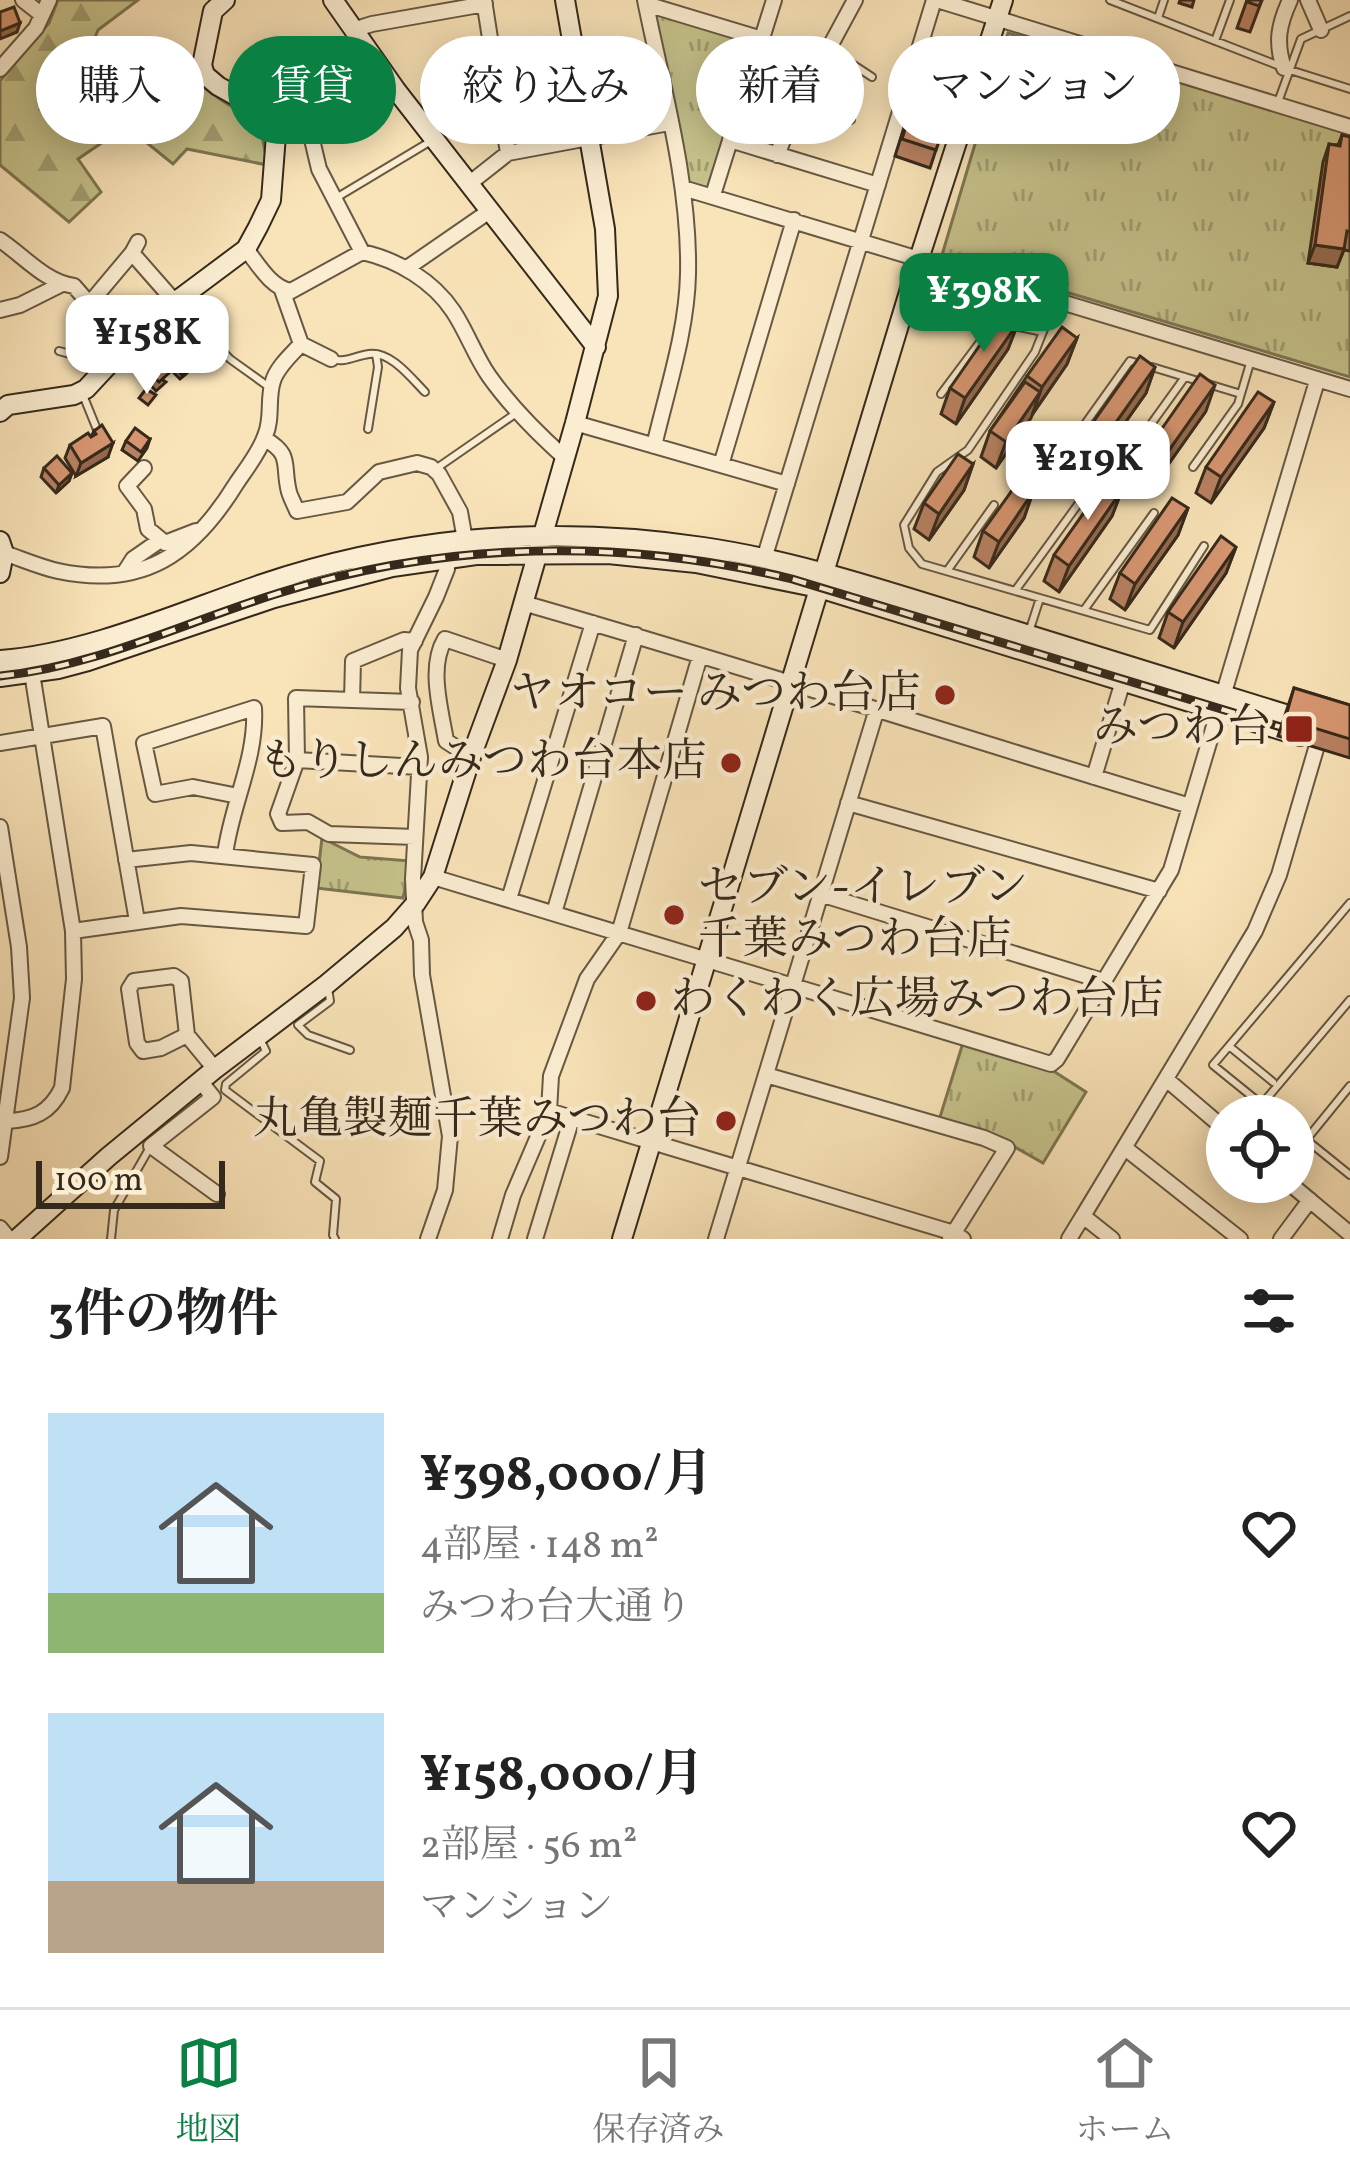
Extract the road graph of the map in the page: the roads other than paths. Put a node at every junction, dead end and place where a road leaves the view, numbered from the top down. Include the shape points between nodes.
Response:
1 (23, 0) edge
2 (49, 0) edge
3 (333, 0) edge
4 (565, 0) edge
5 (774, 0) edge
6 (855, 0) edge
7 (936, 0) edge
8 (1110, 0) edge
9 (1165, 0) edge
10 (1230, 0) edge
11 (1290, 0) edge
12 (1308, 0) edge
13 (484, 2) edge
14 (645, 2) edge
15 (215, 4) edge
16 (1000, 9) edge
17 (42, 15) junction
18 (1350, 16) edge
19 (1158, 18) junction
20 (353, 30) junction
21 (1321, 30) junction
22 (357, 36) edge
23 (571, 36) edge
24 (652, 36) edge
25 (753, 36) edge
26 (763, 36) edge
27 (835, 36) edge
28 (1215, 40) junction
29 (8, 52) edge
30 (0, 69) edge
31 (1287, 69) junction
32 (864, 72) edge
33 (872, 77) dead end
34 (1350, 89) edge
35 (396, 90) edge
36 (228, 92) edge
37 (1277, 105) junction
38 (420, 120) edge
39 (1350, 128) edge
40 (672, 137) edge
41 (275, 144) edge
42 (313, 144) edge
43 (425, 144) edge
44 (440, 144) edge
45 (561, 144) edge
46 (591, 144) edge
47 (729, 144) edge
48 (743, 144) edge
49 (781, 144) edge
50 (508, 153) junction
51 (777, 154) junction
52 (470, 183) junction
53 (878, 185) junction
54 (683, 188) junction
55 (712, 195) junction
56 (336, 198) junction
57 (490, 210) junction
58 (794, 220) junction
59 (0, 240) edge
60 (861, 241) junction
61 (246, 249) junction
62 (362, 252) junction
63 (919, 259) junction
64 (407, 268) junction
65 (62, 284) junction
66 (282, 290) junction
67 (1055, 301) junction
68 (176, 302) junction
69 (90, 303) junction
70 (0, 310) edge
71 (1043, 332) junction
72 (301, 344) junction
73 (126, 346) junction
74 (596, 347) junction
75 (59, 351) dead end
76 (376, 354) junction
77 (331, 359) joint
78 (1251, 360) junction
79 (104, 370) junction
80 (1185, 377) junction
81 (1317, 381) junction
82 (272, 389) junction
83 (1350, 389) edge
84 (82, 391) junction
85 (424, 392) dead end
86 (940, 394) dead end
87 (1241, 394) junction
88 (0, 412) edge
89 (518, 412) junction
90 (575, 423) junction
91 (368, 429) dead end
92 (1080, 431) dead end
93 (98, 432) edge
94 (265, 439) junction
95 (1136, 445) dead end
96 (654, 446) junction
97 (565, 458) junction
98 (722, 465) junction
99 (1193, 467) dead end
100 (144, 468) dead end
101 (435, 470) junction
102 (787, 484) junction
103 (1087, 492) dead end
104 (994, 505) dead end
105 (1154, 513) dead end
106 (206, 527) junction
107 (465, 540) junction
108 (159, 541) junction
109 (540, 544) junction
110 (1204, 546) dead end
111 (2, 556) edge
112 (447, 559) junction
113 (764, 560) junction
114 (947, 571) junction
115 (124, 574) junction
116 (821, 580) junction
117 (1015, 591) junction
118 (1040, 598) junction
119 (523, 603) junction
120 (1084, 610) junction
121 (593, 623) junction
122 (1028, 634) junction
123 (636, 635) junction
124 (415, 641) junction
125 (700, 656) junction
126 (0, 660) edge
127 (507, 660) junction
128 (32, 673) junction
129 (0, 676) edge
130 (1123, 681) junction
131 (790, 685) junction
132 (352, 700) junction
133 (412, 702) junction
134 (1221, 703) junction
135 (876, 712) junction
136 (1350, 734) edge
137 (42, 735) junction
138 (0, 742) edge
139 (1318, 742) junction
140 (1350, 752) edge
141 (471, 757) junction
142 (297, 760) junction
143 (419, 766) junction
144 (1094, 778) junction
145 (238, 796) junction
146 (848, 803) junction
147 (1190, 806) junction
148 (0, 827) edge
149 (415, 837) junction
150 (225, 854) junction
151 (126, 860) junction
152 (433, 877) junction
153 (1159, 890) junction
154 (820, 894) junction
155 (509, 899) junction
156 (416, 903) junction
157 (1350, 903) edge
158 (554, 913) junction
159 (137, 921) junction
160 (73, 931) junction
161 (619, 933) junction
162 (707, 959) junction
163 (1102, 981) junction
164 (327, 984) junction
165 (792, 985) junction
166 (1350, 1000) edge
167 (187, 1035) junction
168 (258, 1036) junction
169 (1229, 1046) junction
170 (350, 1050) dead end
171 (208, 1075) junction
172 (766, 1075) junction
173 (1166, 1079) junction
174 (1273, 1082) dead end
175 (1350, 1086) edge
176 (1251, 1095) edge
177 (1270, 1095) edge
178 (548, 1111) junction
179 (1206, 1113) edge
180 (572, 1118) junction
181 (7, 1121) junction
182 (1314, 1130) edge
183 (651, 1141) junction
184 (151, 1146) junction
185 (1314, 1146) edge
186 (1125, 1148) junction
187 (0, 1157) edge
188 (737, 1168) junction
189 (1350, 1175) edge
190 (217, 1194) dead end
191 (1308, 1203) edge
192 (1314, 1203) edge
193 (1083, 1216) junction
194 (0, 1228) edge
195 (1350, 1234) edge
196 (956, 1237) edge
197 (13, 1239) edge
198 (111, 1239) edge
199 (335, 1239) edge
200 (428, 1239) edge
201 (500, 1239) edge
202 (535, 1239) edge
203 (622, 1239) edge
204 (716, 1239) edge
205 (1069, 1239) edge
206 (1112, 1239) edge
207 (1240, 1239) edge
208 (1281, 1239) edge

1 - 17 street
2 - 17 street
3 - 20 street
4 - 23 street
5 - 26 street
6 - 27 street
7 - 16 street
7 - 53 street
8 - 19 lane
9 - 19 lane
10 - 28 lane
11 - 31 street via 1278,26
12 - 21 street
13 - 20 street
13 - 50 street
14 - 24 street
14 - 25 street
15 - 36 street via 202,65
16 - 37 street
16 - 63 street
17 - 29 street
18 - 21 lane
19 - 28 lane
20 - 22 street
21 - 31 lane via 1301,39
28 - 31 lane
29 - 30 street
31 - 34 lane
31 - 37 lane
32 - 33 lane
35 - 38 street
37 - 39 street
40 - 54 street
41 - 61 street via 271,200
42 - 56 street
43 - 56 lane
44 - 52 street
45 - 50 street
46 - 74 street via 608,257
47 - 55 street
48 - 51 street
49 - 51 street
50 - 52 street
51 - 53 street
52 - 57 street
53 - 60 street
54 - 55 street
54 - 96 street via 688,278
55 - 58 street
56 - 62 street
57 - 64 street
57 - 74 street
58 - 60 street
58 - 98 street
59 - 65 street
60 - 63 street
60 - 102 street
61 - 66 street
61 - 68 street
62 - 64 street
62 - 66 street
63 - 67 street
63 - 116 street
64 - 89 street via 452,309
65 - 69 street
65 - 70 street
66 - 72 street
67 - 71 lane
67 - 78 street
68 - 69 street via 135,248
68 - 73 street
68 - 82 lane
69 - 73 street
71 - 86 lane via 994,322
71 - 114 lane via 968,450 937,472 904,525 922,564
72 - 77 street
72 - 82 street
73 - 79 street
74 - 90 street
75 - 79 lane
76 - 77 lane
76 - 85 lane
76 - 91 lane
78 - 81 street
78 - 87 lane
79 - 84 street
80 - 87 lane
80 - 92 lane via 1130,361
80 - 95 lane
81 - 83 street
81 - 134 street
82 - 94 street
84 - 88 street
84 - 93 lane
87 - 99 lane
89 - 97 street
89 - 101 lane
90 - 96 street
90 - 97 street
94 - 101 street via 286,461 297,511 347,502 379,472 417,463
94 - 106 street
96 - 98 street
97 - 109 street
98 - 102 street
100 - 108 street via 128,486
101 - 107 street via 460,512
102 - 113 street
103 - 117 lane
104 - 114 lane
105 - 120 lane
106 - 108 street
106 - 115 street via 171,557
107 - 109 street
107 - 126 street via 323,566 78,646
108 - 115 street
109 - 112 street
109 - 113 street via 608,537
109 - 116 street
109 - 119 street
110 - 120 lane via 1150,630
111 - 115 street via 59,572
112 - 124 street
112 - 128 street via 327,583
113 - 116 street
114 - 117 lane
116 - 122 street
116 - 130 street
116 - 131 street
117 - 118 lane
118 - 120 lane
118 - 122 lane
119 - 121 street
119 - 127 street
121 - 123 street
121 - 155 street
122 - 134 street
123 - 125 street
123 - 158 street
124 - 132 street via 353,661
124 - 133 street
125 - 131 street
125 - 161 street
127 - 141 street
127 - 141 street via 445,639 437,651 446,741
128 - 129 street
128 - 137 street
130 - 134 street
130 - 144 street
131 - 135 street
131 - 162 street
132 - 133 street
132 - 142 street via 296,698
133 - 143 street
134 - 136 street
134 - 139 street
134 - 147 street
135 - 144 street
135 - 146 street
137 - 138 street
137 - 151 street via 104,725
137 - 160 street
139 - 140 street
139 - 173 street via 1269,902
141 - 152 street
142 - 143 street
142 - 149 street via 282,823 308,822 328,834
143 - 149 street
144 - 147 street
145 - 145 street via 193,788 154,794 144,743 254,708
145 - 150 street
146 - 153 street
146 - 154 street
147 - 153 street
148 - 181 street via 22,998
149 - 156 street
150 - 151 street
150 - 159 street via 313,865 306,926 200,916
151 - 159 street
152 - 155 street
152 - 156 street
153 - 163 street
154 - 163 street
154 - 165 street
155 - 158 street
156 - 164 street
156 - 200 street via 450,1136 446,1190
157 - 169 lane
158 - 161 street
159 - 160 street
160 - 181 street via 62,1088 38,1116
161 - 162 street
161 - 178 street via 587,979 551,1076
162 - 165 street
162 - 183 street
163 - 165 street via 1051,1064
164 - 168 street
164 - 170 lane via 330,1001 298,1025
165 - 172 street
166 - 177 lane
167 - 167 street via 181,982 134,981 142,1051
167 - 171 street
168 - 171 street
168 - 199 lane via 266,1051 225,1090 320,1160 315,1182 336,1199
169 - 174 lane
169 - 176 lane via 1213,1065
171 - 184 street via 213,1097
171 - 197 street
172 - 188 street
172 - 196 street via 1007,1148
173 - 179 street
173 - 186 street
175 - 182 lane
178 - 180 street
178 - 201 street
180 - 183 street
180 - 202 street
181 - 187 street
183 - 188 street
183 - 203 street
184 - 190 street
184 - 198 lane via 114,1210
185 - 189 lane
186 - 193 street
186 - 207 street
188 - 196 street
188 - 204 street
191 - 208 street
192 - 195 street
193 - 205 street
193 - 206 street
194 - 197 street

